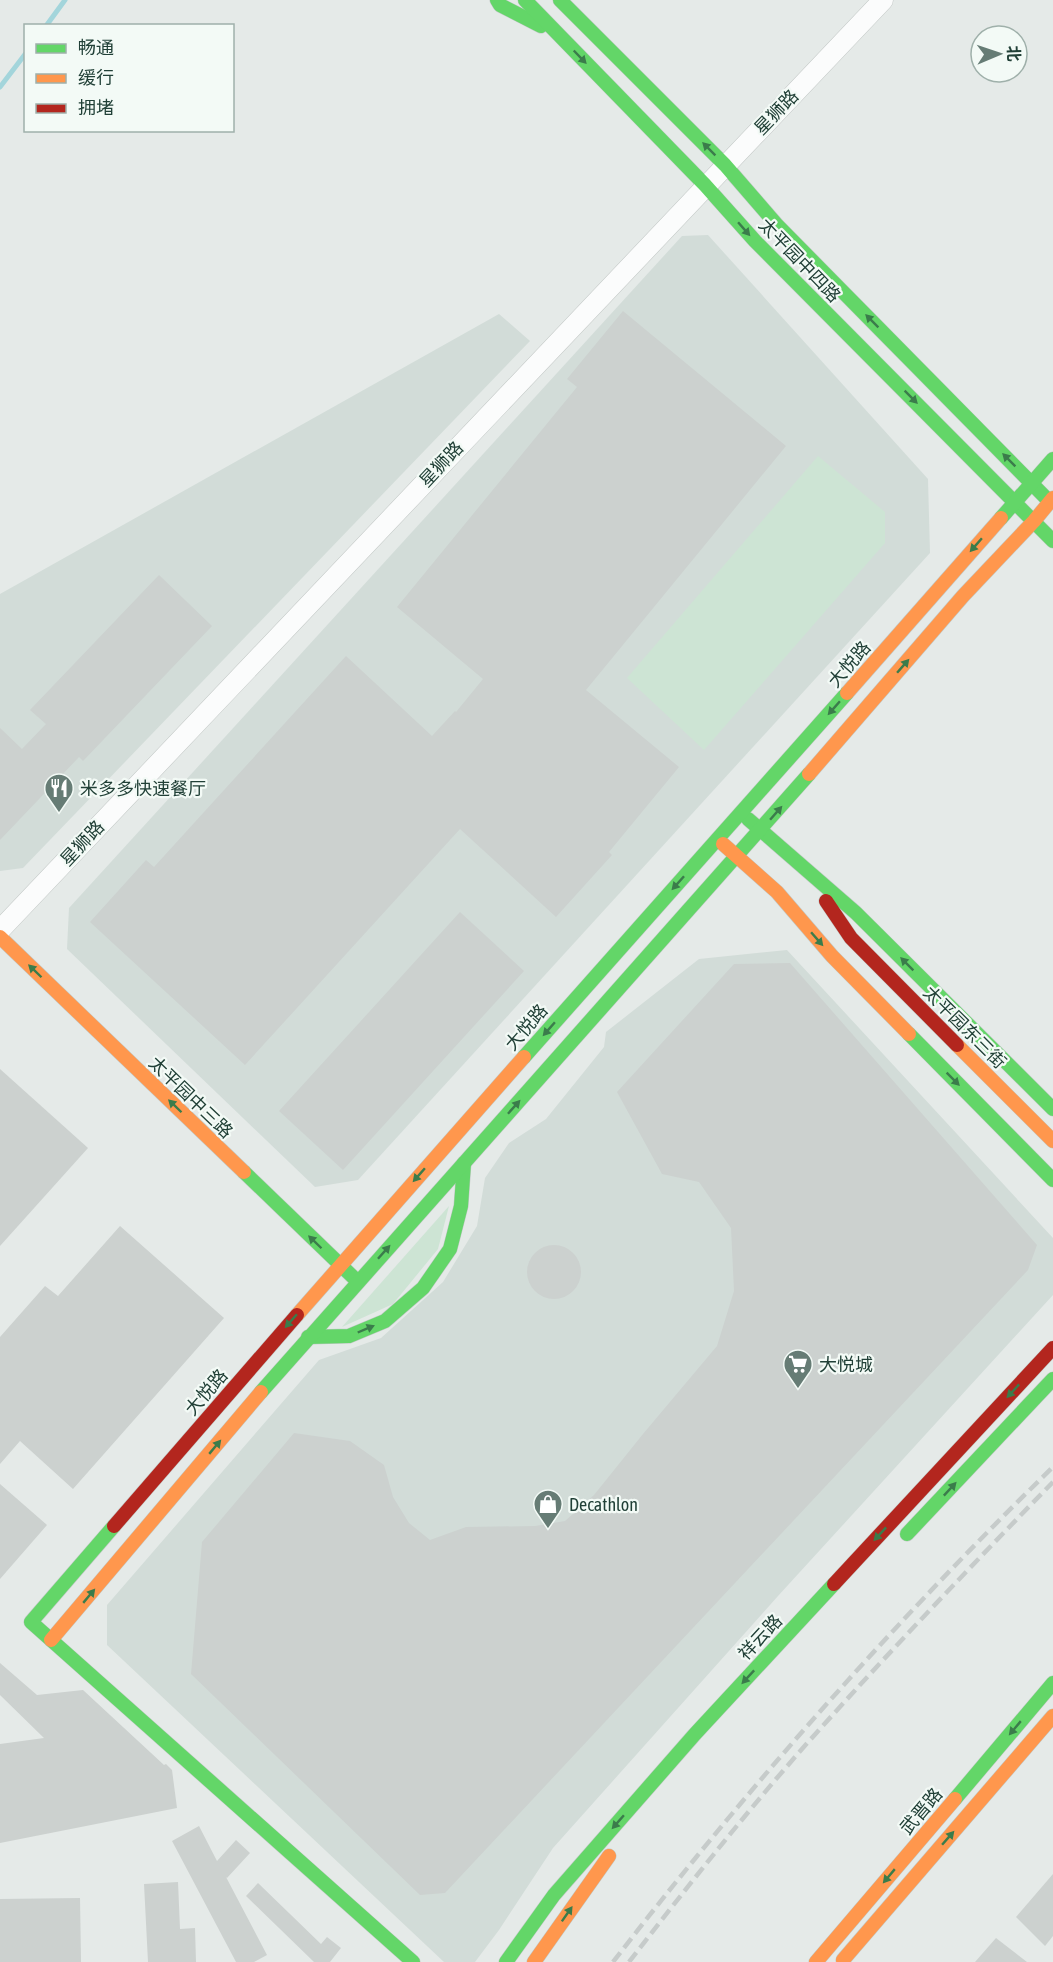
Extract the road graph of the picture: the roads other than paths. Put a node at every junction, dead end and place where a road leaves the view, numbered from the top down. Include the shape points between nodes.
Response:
1 (496, 0) edge
2 (525, 0) edge
3 (560, 0) edge
4 (566, 0) edge
5 (883, 0) edge
6 (579, 20) junction
7 (559, 36) junction
8 (725, 165) junction
9 (705, 185) junction
10 (1053, 459) edge
11 (1032, 484) junction
12 (1015, 501) junction
13 (1052, 502) edge
14 (1034, 521) junction
15 (1053, 541) edge
16 (742, 813) junction
17 (761, 830) junction
18 (717, 839) junction
19 (736, 857) junction
20 (802, 867) junction
21 (777, 892) junction
22 (0, 930) edge
23 (0, 937) edge
24 (851, 938) junction
25 (1053, 1109) edge
26 (1053, 1141) edge
27 (464, 1163) junction
28 (1053, 1180) edge
29 (339, 1266) junction
30 (325, 1274) junction
31 (358, 1282) junction
32 (347, 1294) junction
33 (308, 1337) junction
34 (1053, 1348) edge
35 (1053, 1379) edge
36 (897, 1544) dead end
37 (51, 1641) junction
38 (1053, 1683) edge
39 (1053, 1716) edge
40 (616, 1846) dead end
41 (413, 1962) edge
42 (506, 1962) edge
43 (534, 1962) edge
44 (816, 1962) edge
45 (842, 1962) edge

1 - 7 street
2 - 7 street, 太平园中四路
3 - 6 street
4 - 6 street
5 - 8 street, 星狮路
8 -> 6 street
7 -> 9 street, 太平园中四路
8 - 9 street, 星狮路
11 -> 8 street via 777,225
9 -> 12 street, 太平园中四路 via 755,241
9 - 22 street, 星狮路
10 - 11 street, 大悦路
11 - 12 street, 大悦路
11 - 13 street
12 - 14 street, 太平园中四路
12 -> 16 street, 大悦路
13 - 14 street
14 - 15 street, 太平园中四路
17 -> 14 street via 963,596
16 - 17 street
16 - 18 street, 大悦路
17 - 19 street
17 - 20 street
18 - 19 street
18 -> 29 street, 大悦路
19 - 21 street
27 -> 19 street
20 - 24 street
25 -> 20 street via 856,913
21 - 24 street
21 -> 28 street via 832,956
29 -> 23 street, 太平园中三路
24 - 26 street, 太平园东三街
31 -> 27 street
33 -> 27 street via 349,1336 385,1321 423,1288 450,1249 461,1206
29 - 30 street, 大悦路
29 - 31 street, 太平园中三路
30 - 32 street
30 -> 37 street, 大悦路 via 30,1622
31 - 32 street
32 - 33 street
37 -> 33 street
34 -> 42 street, 祥云路 via 688,1743 554,1894
36 -> 35 street
37 - 41 street
38 -> 44 street, 武晋路
45 -> 39 street
43 -> 40 street

